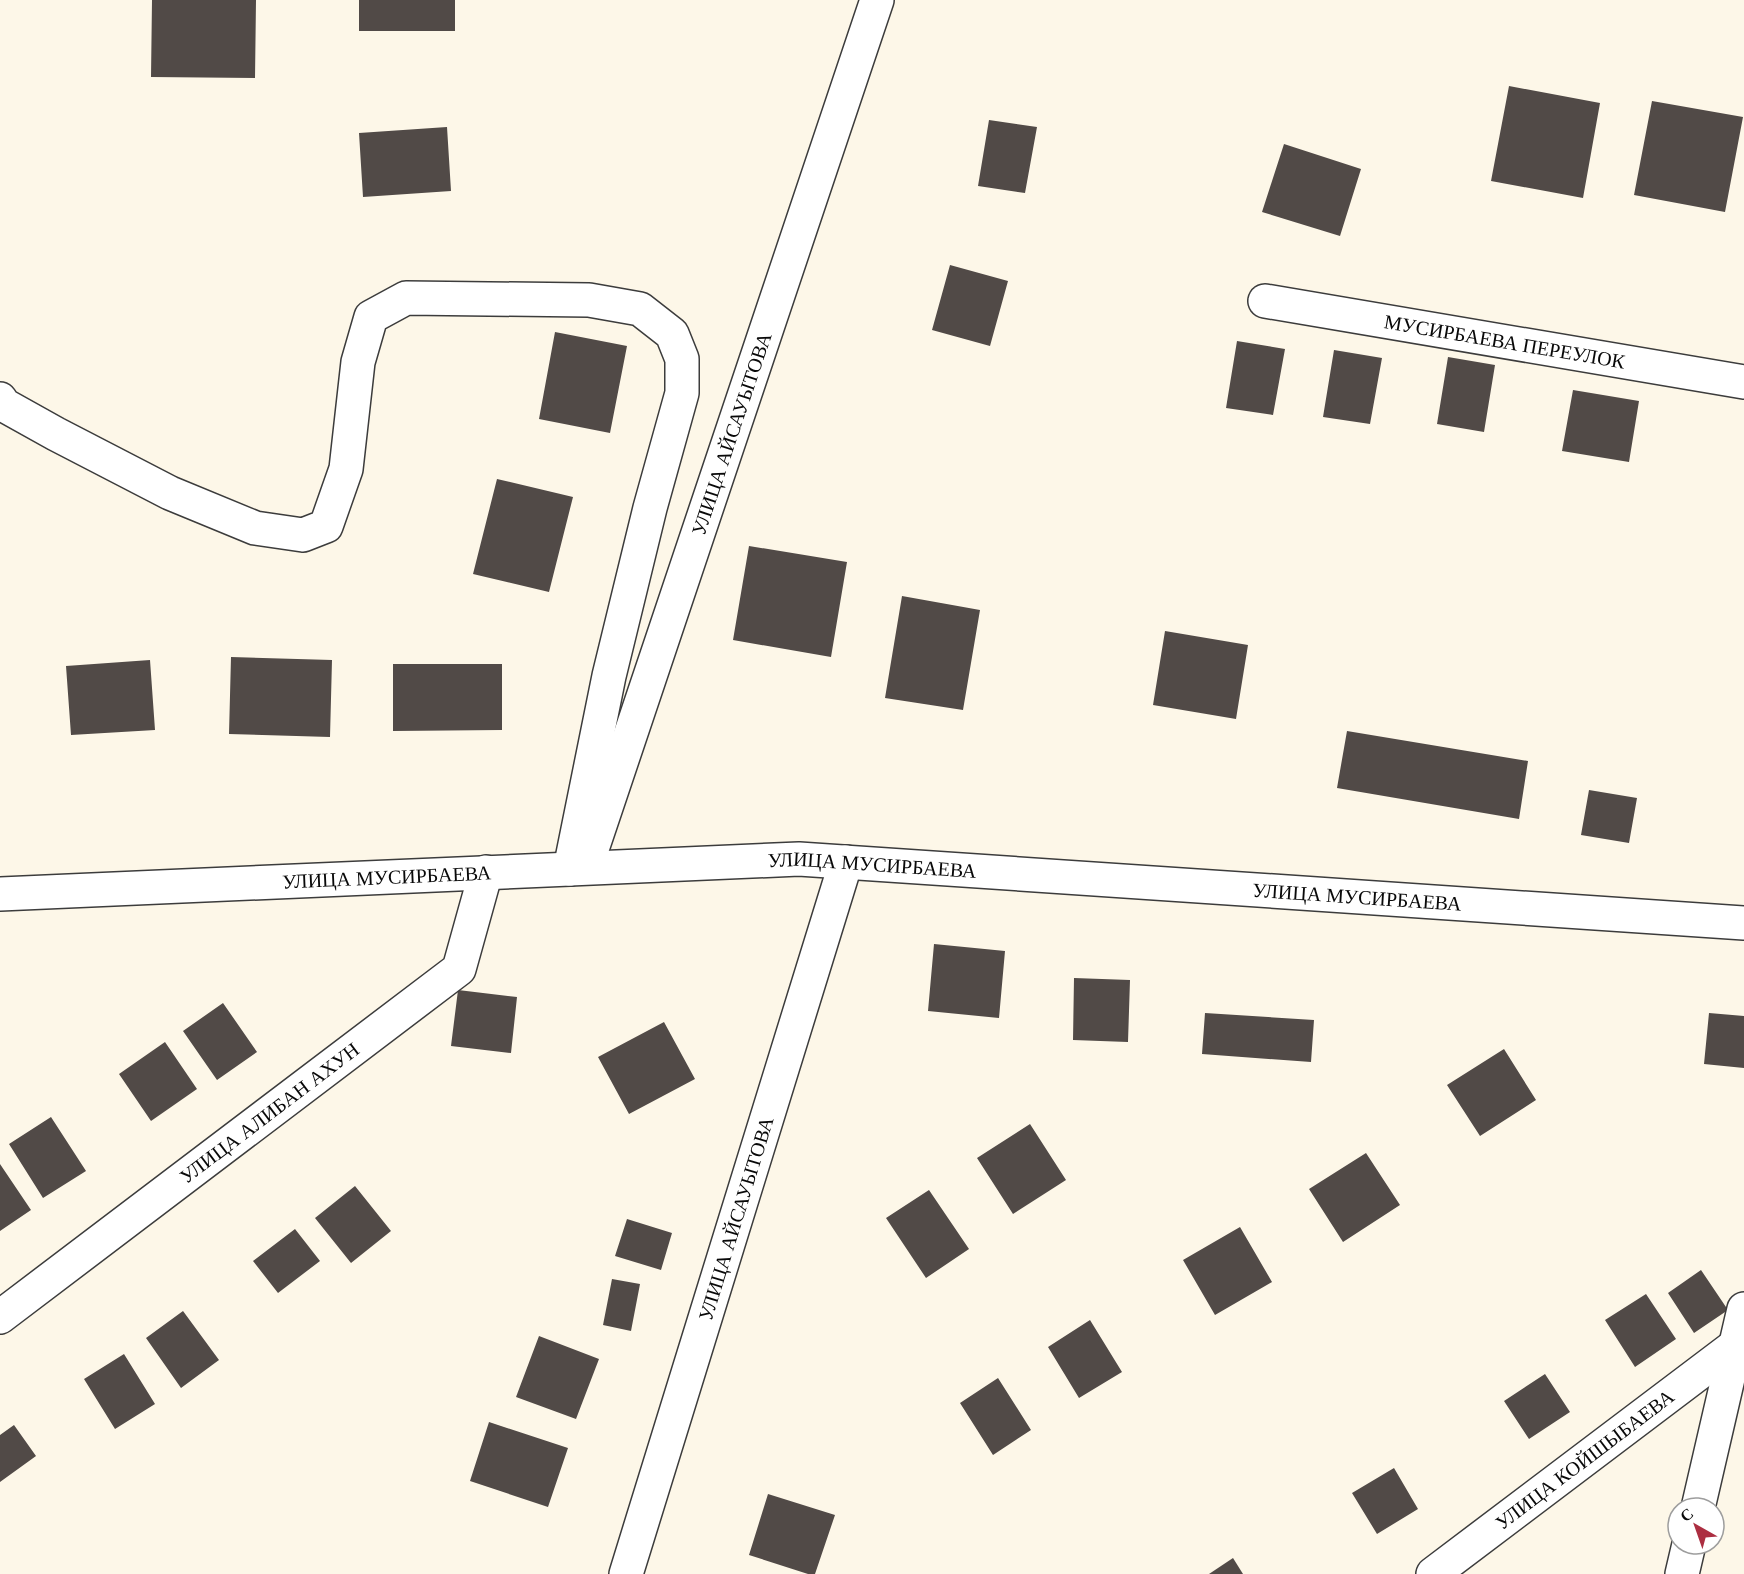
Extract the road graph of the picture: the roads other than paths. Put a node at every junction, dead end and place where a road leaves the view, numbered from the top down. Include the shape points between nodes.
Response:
1 (877, 0) edge
2 (1265, 301) dead end
3 (1744, 382) edge
4 (0, 399) edge
5 (846, 862) junction
6 (578, 869) junction
7 (486, 872) junction
8 (0, 894) edge
9 (1744, 924) edge
10 (1744, 1309) edge
11 (0, 1317) edge
12 (1736, 1345) junction
13 (1701, 1496) edge
14 (1687, 1556) edge
15 (626, 1574) edge
16 (1433, 1574) edge
17 (1683, 1574) edge

1 - 6 street, УЛИЦА АЙСАУЫТОВА
2 - 3 street, МУСИРБАЕВА ПЕРЕУЛОК
4 - 6 street via 56,434 170,493 255,528 303,535 326,526 346,469 358,362 371,317 406,298 589,300 640,309 672,334 682,359 682,393 609,676
5 - 6 street, УЛИЦА МУСИРБАЕВА via 799,859
5 - 9 street, УЛИЦА МУСИРБАЕВА
5 - 15 street, УЛИЦА АЙСАУЫТОВА
6 - 7 street, УЛИЦА МУСИРБАЕВА
7 - 8 street, УЛИЦА МУСИРБАЕВА
7 - 11 street, УЛИЦА АЛИБАН АХУН via 459,969
10 - 12 street
12 - 13 street
12 - 16 street, УЛИЦА КОЙШЫБАЕВА
14 - 17 street

